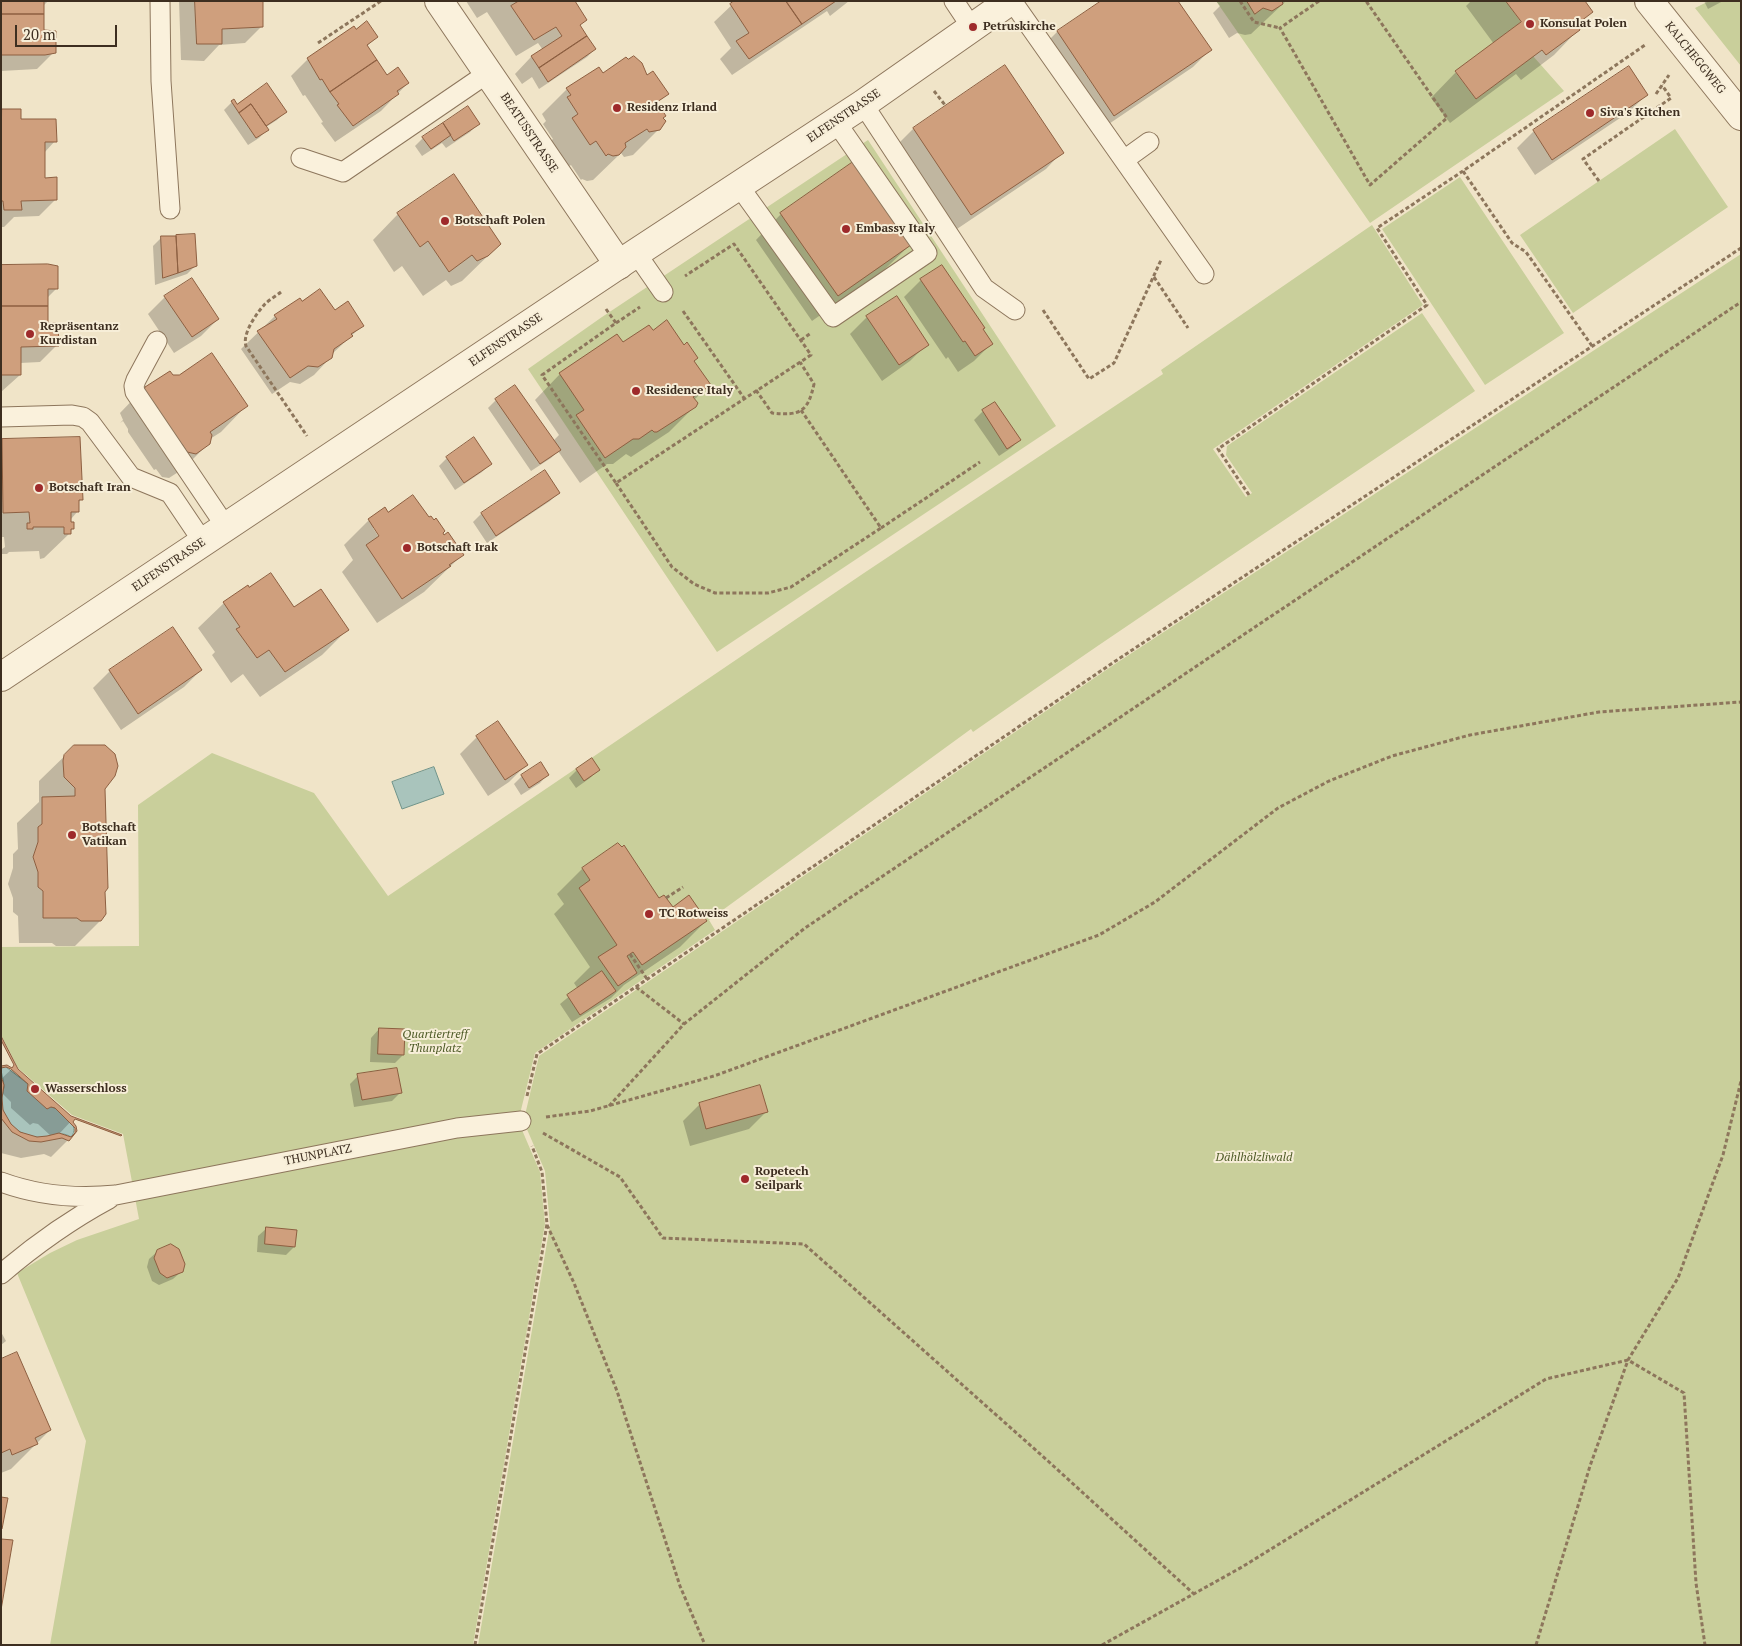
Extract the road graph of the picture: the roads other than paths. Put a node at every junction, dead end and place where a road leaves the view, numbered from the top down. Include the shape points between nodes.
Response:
1 (160, 1) edge
2 (439, 1) edge
3 (954, 1) edge
4 (1011, 1) edge
5 (1649, 1) edge
6 (972, 28) junction
7 (488, 73) junction
8 (863, 104) junction
9 (1741, 116) edge
10 (836, 122) junction
11 (1149, 142) dead end
12 (301, 158) dead end
13 (1124, 160) junction
14 (739, 186) junction
15 (170, 209) dead end
16 (627, 259) junction
17 (1204, 274) dead end
18 (665, 290) road end
19 (1015, 310) dead end
20 (157, 340) dead end
21 (1, 417) edge
22 (226, 527) junction
23 (203, 542) junction
24 (1, 677) edge
25 (521, 1121) road end
26 (1, 1182) edge
27 (116, 1195) junction
28 (1, 1274) edge

1 - 15 lane via 161,81
2 - 7 street, BEATUSSTRASSE
3 - 6 lane
4 - 6 street, ELFENSTRASSE
4 - 13 lane
5 - 9 street, KALCHEGGWEG
6 - 8 street, ELFENSTRASSE
7 - 12 lane via 343,172
7 - 16 street, BEATUSSTRASSE
8 - 10 street, ELFENSTRASSE
8 - 19 lane via 984,288
10 - 14 street, ELFENSTRASSE
10 - 14 lane via 927,254 926,265 876,298 833,317
11 - 13 lane
13 - 17 lane
14 - 16 street, ELFENSTRASSE
16 - 18 lane
16 - 22 street, ELFENSTRASSE
20 - 22 lane via 136,380 135,392
21 - 23 lane via 82,417 90,422 131,477 170,493
22 - 23 street, ELFENSTRASSE
23 - 24 street, ELFENSTRASSE
25 - 27 lane, THUNPLATZ via 457,1128
26 - 27 lane, THUNPLATZ via 39,1193 70,1197
27 - 28 lane, THUNPLATZ via 62,1226

